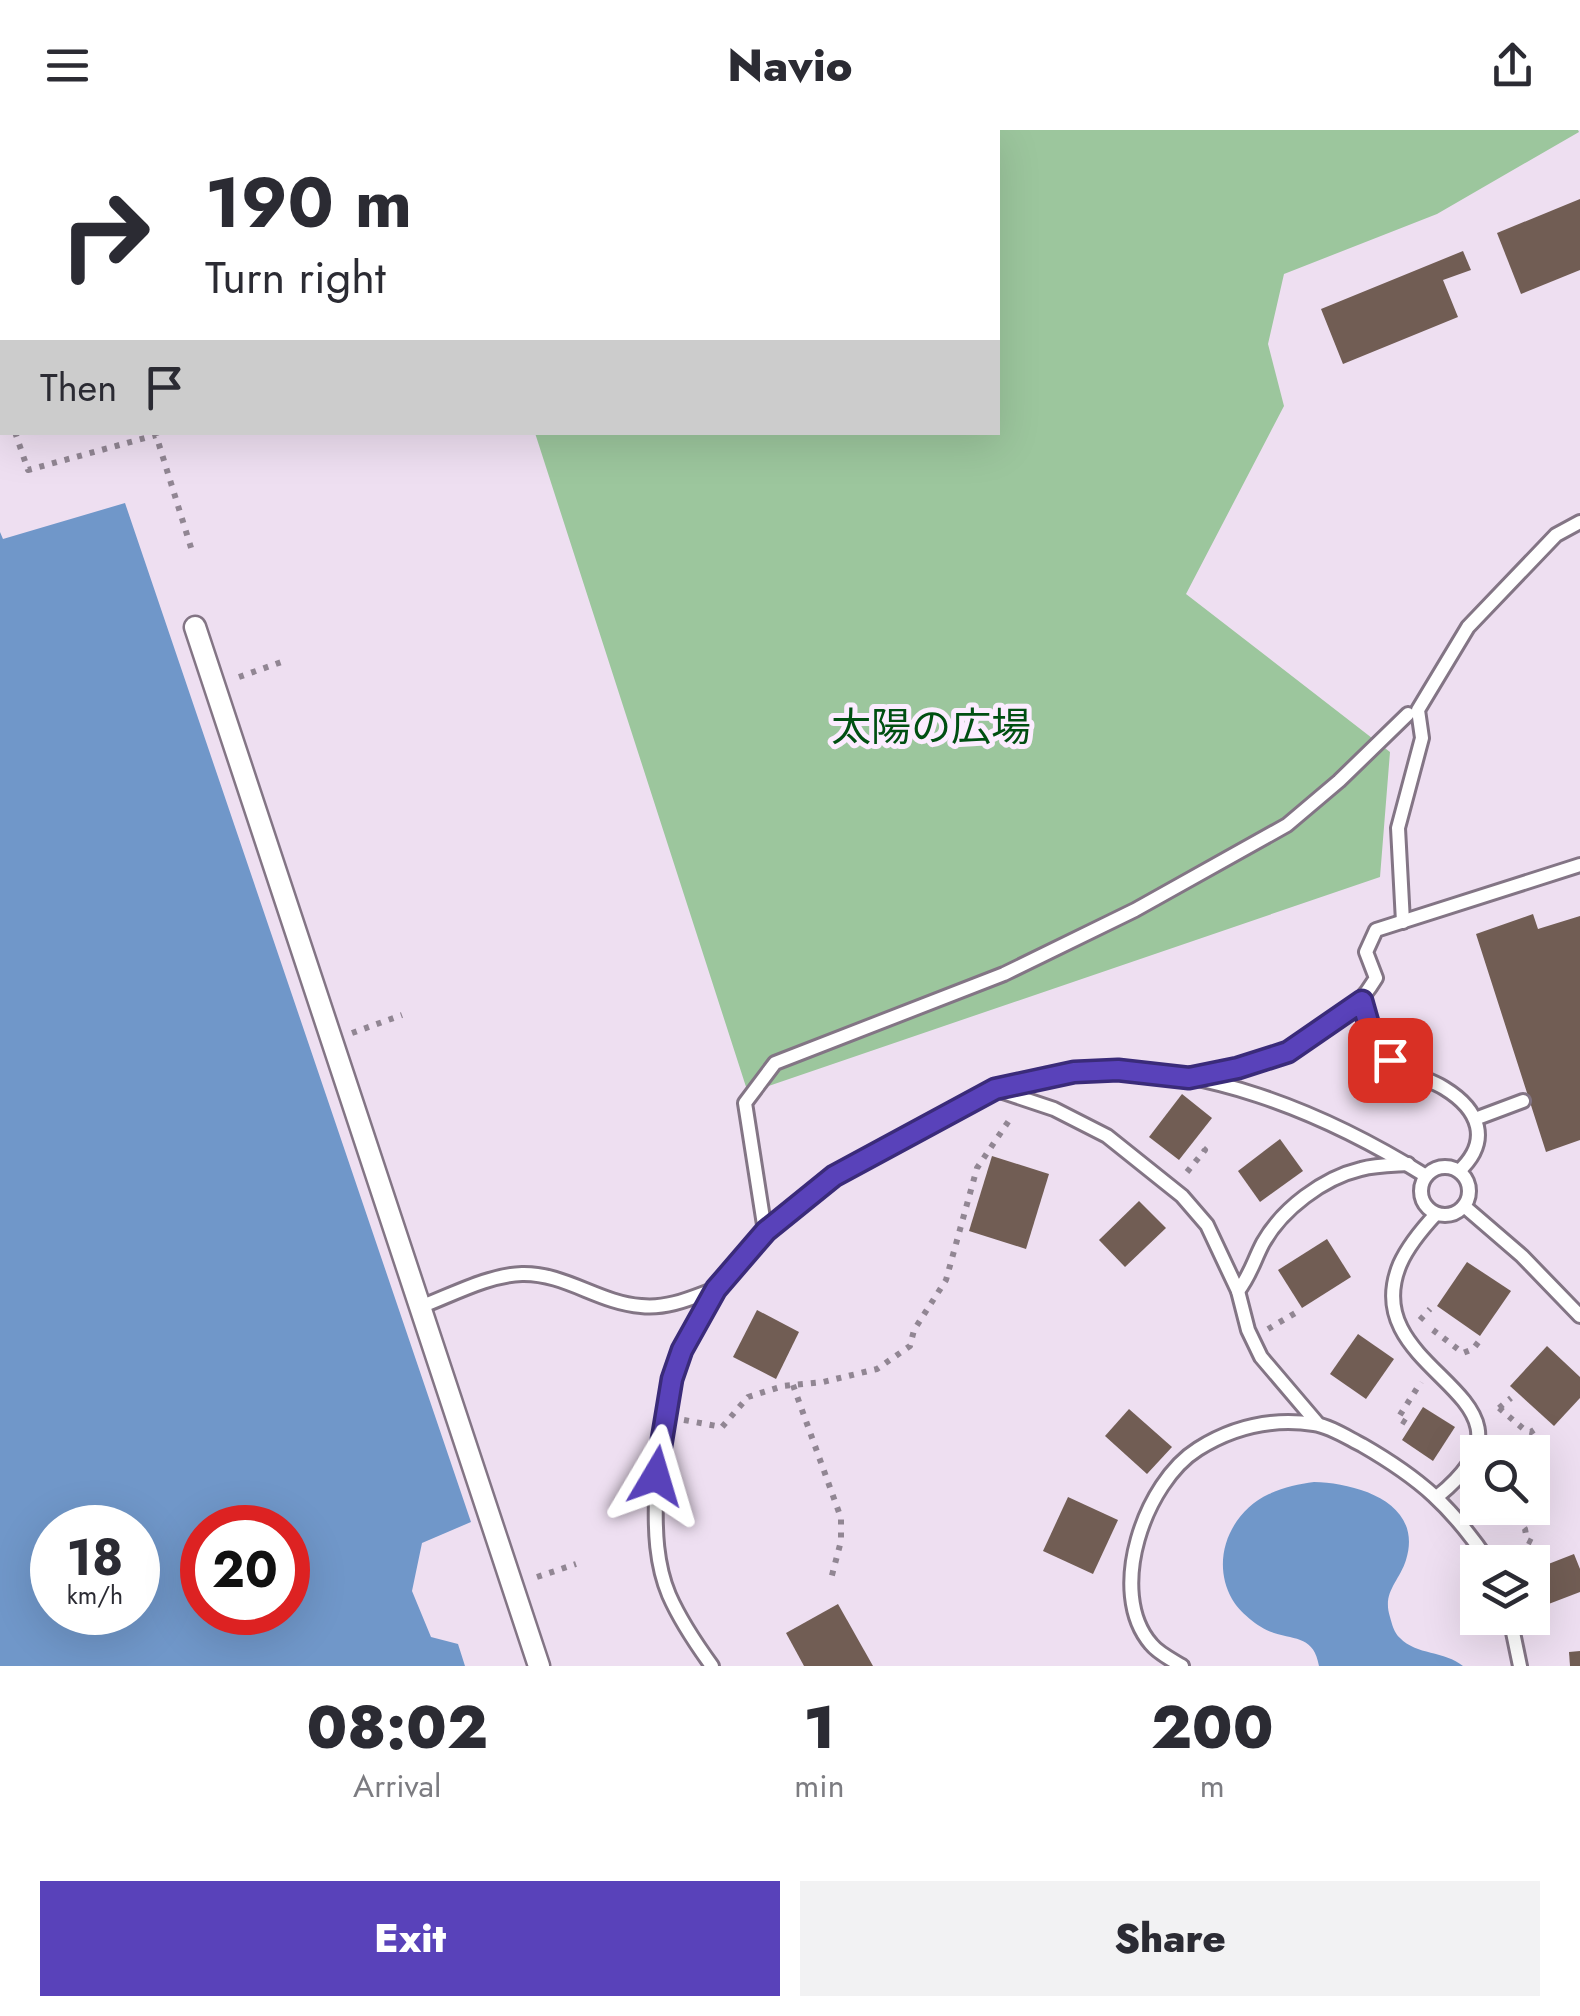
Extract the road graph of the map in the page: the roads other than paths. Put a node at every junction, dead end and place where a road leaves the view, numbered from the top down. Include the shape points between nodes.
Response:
1 (1580, 522) edge
2 (195, 626) dead end
3 (1408, 714) dead end
4 (1580, 864) edge
5 (1403, 922) junction
6 (1362, 1001) junction
7 (1189, 1078) junction
8 (995, 1089) junction
9 (1523, 1101) dead end
10 (1474, 1119) junction
11 (1408, 1164) junction
12 (1459, 1171) junction
13 (1426, 1176) junction
14 (1464, 1206) junction
15 (1436, 1214) junction
16 (766, 1231) junction
17 (716, 1289) junction
18 (1238, 1291) junction
19 (420, 1306) junction
20 (1580, 1316) edge
21 (1318, 1424) junction
22 (1438, 1496) junction
23 (1478, 1545) edge
24 (1514, 1635) edge
25 (539, 1666) edge
26 (712, 1666) edge
27 (1182, 1666) edge
28 (1520, 1666) edge

1 - 5 lane via 1556,536 1468,627 1418,710 1422,738 1398,828
2 - 19 street
3 - 16 lane via 1287,825 1135,910 1004,974 775,1063 745,1104
4 - 5 lane
5 - 6 lane via 1376,930 1366,952 1376,978
6 - 7 lane via 1288,1052
6 - 10 lane via 1372,1036 1390,1060 1443,1087
7 - 8 lane via 1074,1072
7 - 11 lane via 1270,1100
8 - 16 lane via 834,1176
8 - 18 lane via 1107,1136 1174,1188 1207,1224
9 - 10 lane
10 - 12 lane via 1479,1144
11 - 13 lane
11 - 18 lane via 1360,1169 1295,1204 1264,1241
12 - 13 lane via 1441,1167
12 - 14 lane via 1469,1188
13 - 15 lane via 1421,1198
14 - 15 lane via 1455,1214
14 - 20 lane
15 - 22 lane via 1401,1262 1394,1301 1417,1355 1462,1396 1480,1433 1469,1465
16 - 17 lane
17 - 19 lane via 665,1306 640,1306 546,1275 504,1275
17 - 26 lane via 672,1379 656,1476 655,1540 668,1592
18 - 21 lane via 1260,1357
19 - 25 street
21 - 22 lane via 1394,1463
21 - 27 lane via 1239,1428 1194,1451 1164,1483 1136,1544 1132,1602 1152,1646
22 - 23 lane
24 - 28 lane

